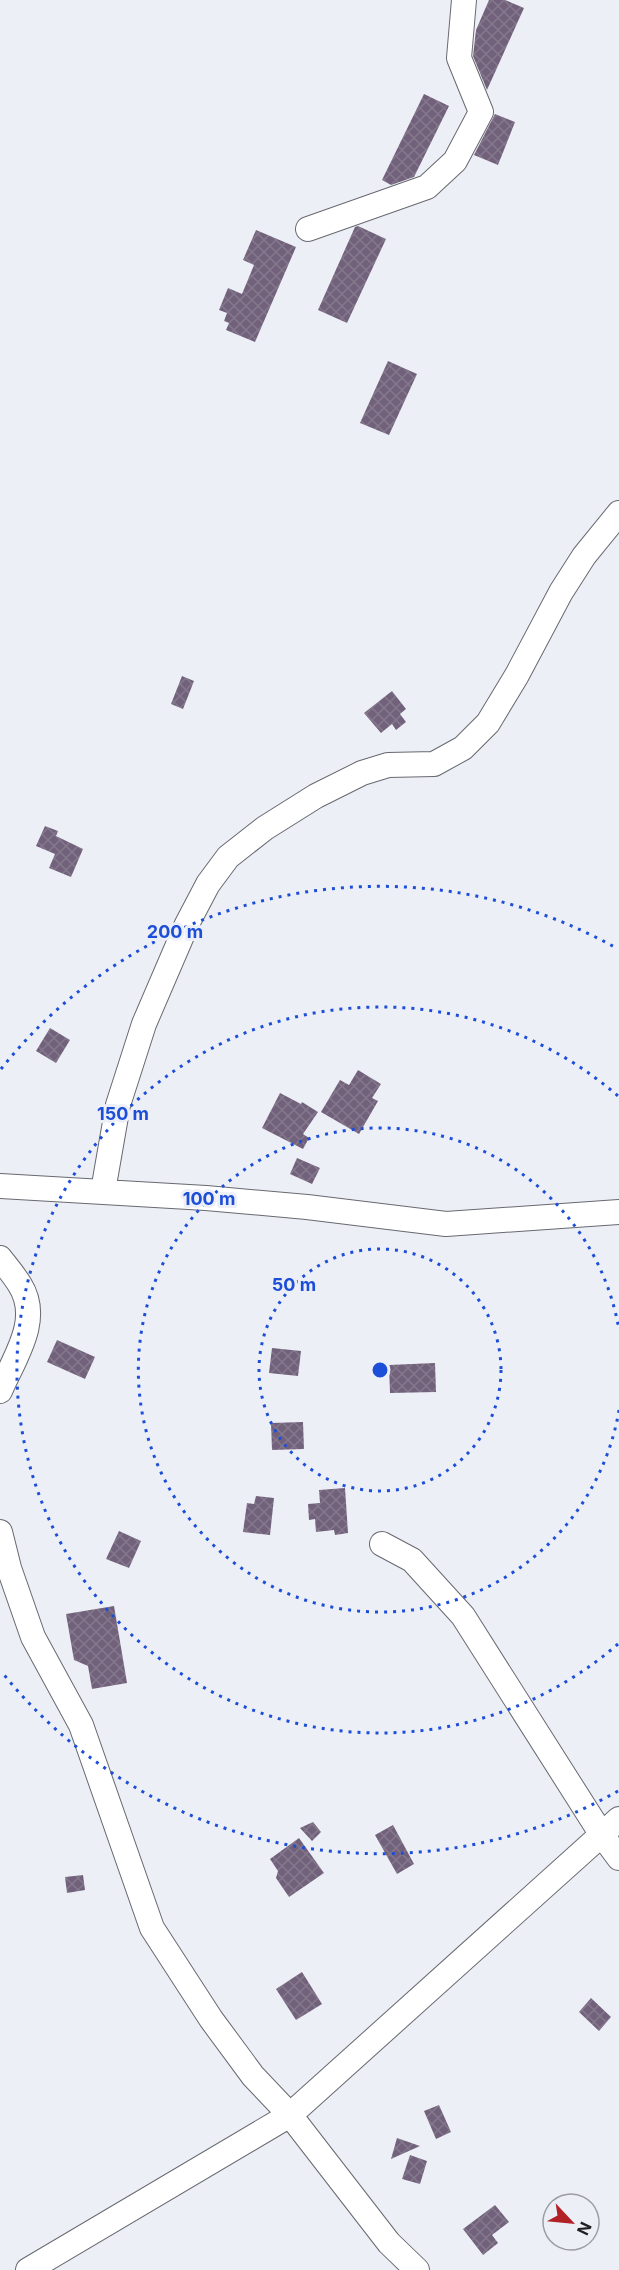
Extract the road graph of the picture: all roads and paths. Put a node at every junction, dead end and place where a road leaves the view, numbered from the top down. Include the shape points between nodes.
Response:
1 (464, 0) edge
2 (308, 229) dead end
3 (619, 513) edge
4 (0, 1186) edge
5 (103, 1191) junction
6 (619, 1212) edge
7 (0, 1258) edge
8 (0, 1391) edge
9 (0, 1532) edge
10 (382, 1544) dead end
11 (610, 1827) edge
12 (619, 1858) edge
13 (290, 2115) junction
14 (28, 2270) edge
15 (417, 2270) edge

1 - 2 street via 459,58 481,112 455,161 427,188
3 - 5 street via 561,592 488,723 463,748 434,764 388,765 362,773 316,796 228,857 187,924 144,1024 118,1105
4 - 5 street
5 - 6 street via 307,1207 446,1224
7 - 8 street via 21,1286 29,1305 23,1340
9 - 13 street via 33,1637 81,1725 152,1928 218,2029
10 - 11 street via 412,1560 463,1616
11 - 12 street
11 - 13 street
13 - 14 street
13 - 15 street via 389,2243

